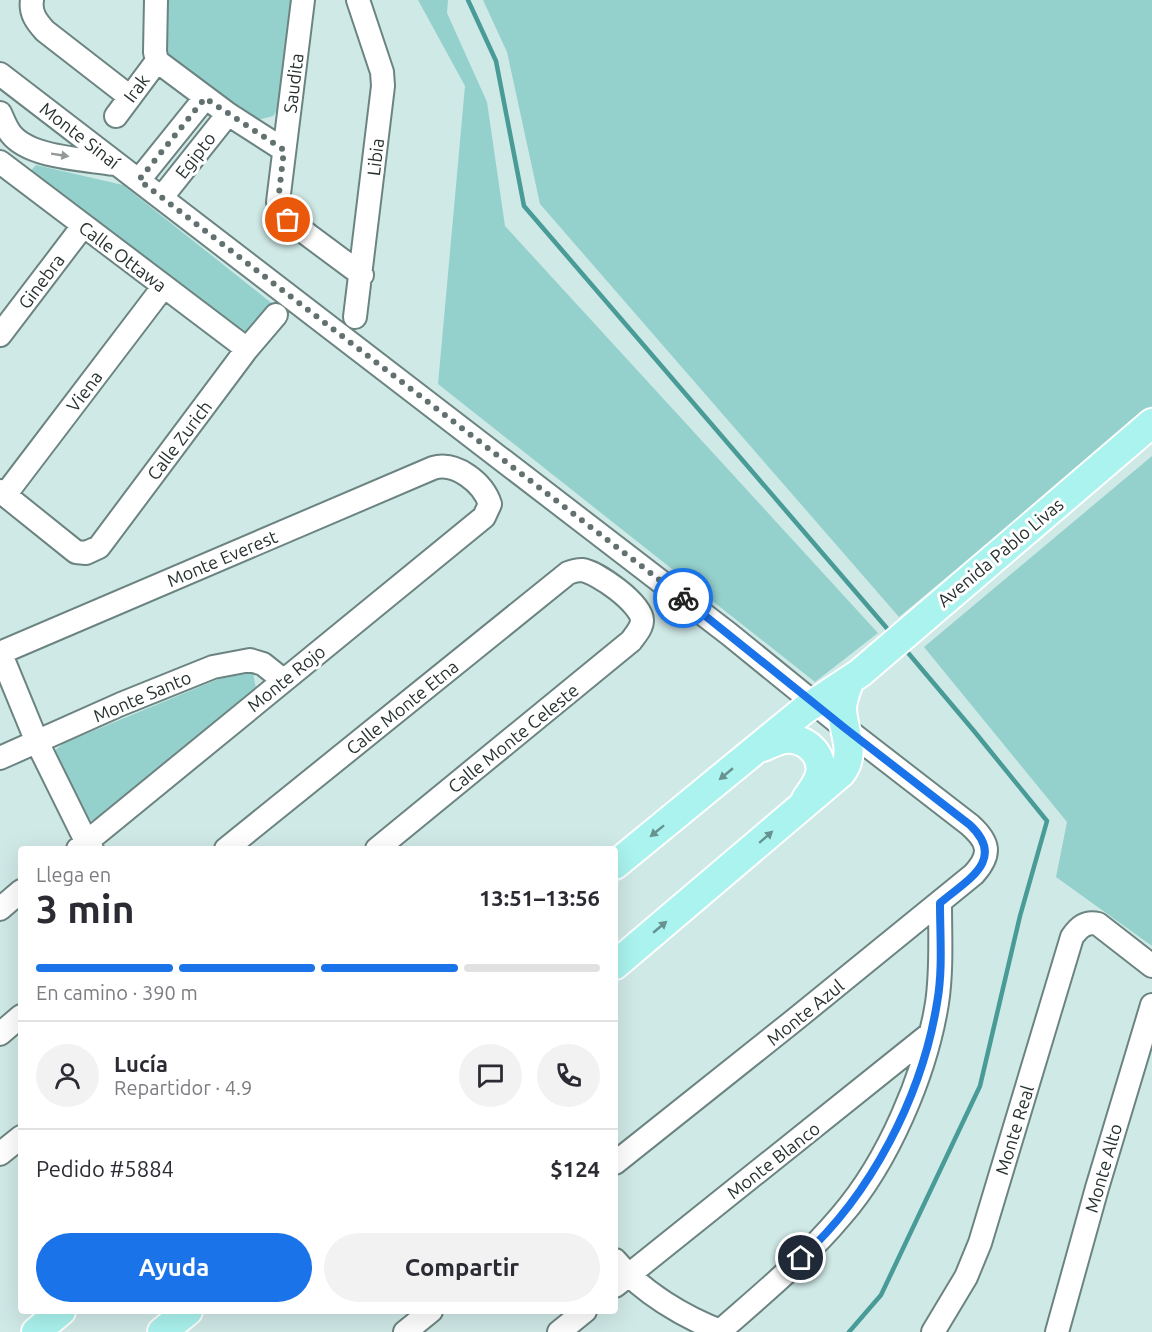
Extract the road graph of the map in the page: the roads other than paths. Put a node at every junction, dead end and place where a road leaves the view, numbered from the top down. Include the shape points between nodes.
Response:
1 (156, 0) edge
2 (303, 0) edge
3 (358, 0) edge
4 (32, 4) edge
5 (157, 61) junction
6 (0, 74) edge
7 (130, 98) junction
8 (205, 98) junction
9 (0, 113) edge
10 (228, 114) junction
11 (116, 116) dead end
12 (5, 140) edge
13 (28, 148) junction
14 (284, 150) junction
15 (118, 165) junction
16 (3, 168) edge
17 (139, 180) junction
18 (162, 197) junction
19 (83, 226) junction
20 (362, 275) junction
21 (164, 286) junction
22 (276, 315) dead end
23 (355, 317) dead end
24 (0, 335) edge
25 (247, 349) junction
26 (1152, 423) edge
27 (511, 466) junction
28 (472, 479) junction
29 (2, 493) edge
30 (642, 621) joint
31 (0, 653) edge
32 (854, 677) junction
33 (283, 680) junction
34 (815, 703) junction
35 (846, 729) junction
36 (38, 742) junction
37 (753, 752) junction
38 (0, 758) edge
39 (797, 810) junction
40 (86, 846) edge
41 (87, 846) edge
42 (230, 846) edge
43 (381, 846) edge
44 (986, 853) joint
45 (618, 863) edge
46 (0, 888) edge
47 (18, 890) edge
48 (18, 893) edge
49 (940, 903) junction
50 (0, 909) edge
51 (618, 962) edge
52 (1152, 966) edge
53 (1152, 1005) edge
54 (18, 1019) edge
55 (0, 1034) edge
56 (931, 1034) junction
57 (18, 1139) edge
58 (0, 1154) edge
59 (618, 1161) edge
60 (619, 1274) edge
61 (57, 1314) edge
62 (184, 1314) edge
63 (427, 1314) edge
64 (581, 1314) edge
65 (36, 1332) edge
66 (162, 1332) edge
67 (405, 1332) edge
68 (559, 1332) edge
69 (721, 1332) edge
70 (933, 1332) edge
71 (1057, 1332) edge

1 - 5 street
2 - 14 street, Saudita
3 - 20 street, Libia via 380,64 383,86
4 - 7 street via 34,19 45,31
5 - 7 street, Irak
5 - 8 street
6 - 15 street, Monte Sinaí
7 - 11 street, Irak
8 - 10 street
8 - 17 street
9 - 12 street
10 - 14 street
10 - 18 street, Egipto
12 - 13 street
13 -> 15 street
13 - 16 street
14 - 20 street, Saudita via 280,209 288,220
15 - 17 street, Monte Sinaí
16 - 19 street, Calle Ottawa
17 - 18 street, Monte Sinaí
18 - 27 street, Monte Sinaí
19 - 21 street, Calle Ottawa
19 - 24 street, Ginebra
20 - 23 street, Libia
21 - 25 street, Calle Ottawa
21 - 29 street, Viena
22 - 25 street, Calle Zurich
25 - 29 street, Calle Zurich via 99,547 86,553 76,552
26 - 32 main road, Avenida Pablo Livas
27 - 28 street
27 - 34 street, Monte Sinaí
28 - 31 street, Monte Everest via 445,466 426,470
28 - 33 street, Monte Rojo via 490,504 484,518
30 - 42 street, Calle Monte Etna via 629,600 600,577 574,571
30 - 43 street, Calle Monte Celeste via 631,640
31 - 36 street
32 - 34 main road, Avenida Pablo Livas
32 - 35 main road via 842,704
33 - 36 street, Monte Santo via 263,664 250,660 213,667
33 - 41 street, Monte Rojo
34 - 35 street, Monte Sinaí
34 - 37 main road, Avenida Pablo Livas
35 - 39 main road via 846,767
35 - 44 street, Monte Sinaí via 970,825 982,838
36 - 38 street, Monte Santo
36 - 40 street
37 - 39 main road via 788,738 813,749 820,773
37 -> 45 main road, Avenida Pablo Livas
51 -> 39 main road
44 - 49 street, Monte Azul via 980,868
46 - 47 street
48 - 50 street
49 - 56 street via 939,984
49 - 59 street, Monte Azul
52 - 70 street, Monte Real via 1103,927 1092,922 1077,930 1069,944 980,1244 966,1277
53 - 71 street, Monte Alto
54 - 55 street
56 - 60 street, Monte Blanco
56 - 69 street via 896,1128 859,1192 818,1243
57 - 58 street
60 - 69 street
61 - 65 main road
62 - 66 main road
63 - 67 street
64 - 68 street

